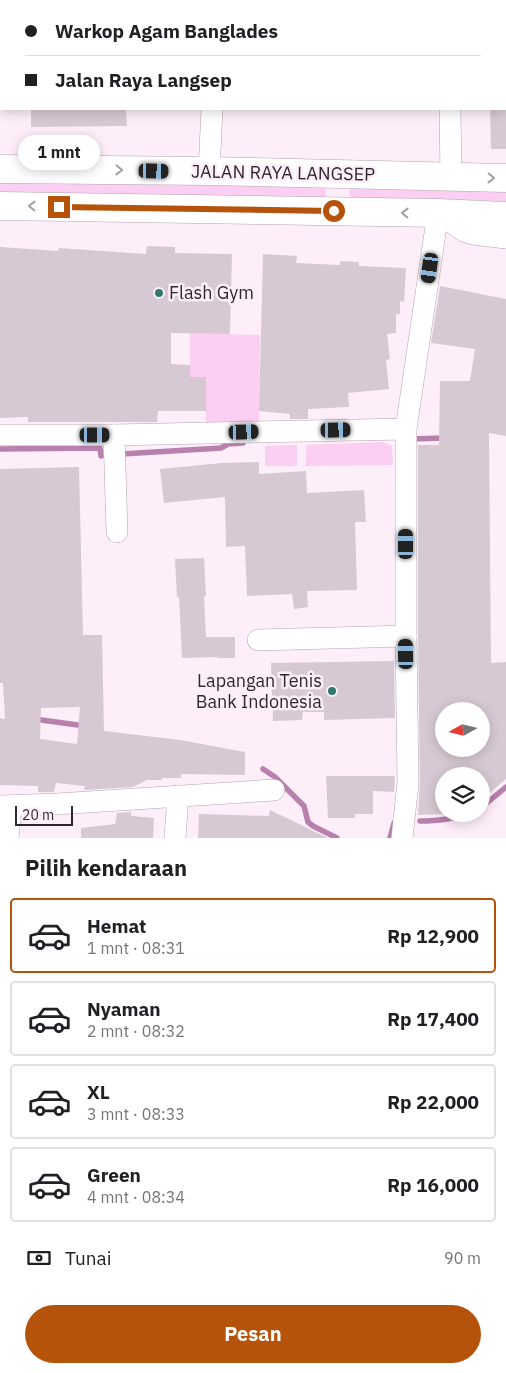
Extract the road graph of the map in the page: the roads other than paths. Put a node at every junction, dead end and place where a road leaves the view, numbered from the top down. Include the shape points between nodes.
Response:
1 (212, 110) edge
2 (450, 110) edge
3 (0, 169) edge
4 (209, 171) junction
5 (336, 174) junction
6 (451, 178) junction
7 (506, 178) edge
8 (0, 206) edge
9 (334, 211) junction
10 (438, 213) junction
11 (506, 216) edge
12 (506, 238) edge
13 (0, 435) edge
14 (114, 435) junction
15 (406, 437) junction
16 (117, 532) dead end
17 (406, 636) junction
18 (258, 640) dead end
19 (274, 790) dead end
20 (178, 796) junction
21 (6, 806) edge
22 (8, 838) edge
23 (175, 838) edge
24 (402, 838) edge

1 - 4 street
2 - 6 street
3 -> 4 main road, JALAN RAYA LANGSEP
4 - 5 main road, JALAN RAYA LANGSEP
5 - 6 main road, JALAN RAYA LANGSEP
5 - 9 main road
6 -> 7 main road, JALAN RAYA LANGSEP
9 -> 8 main road
10 -> 9 main road
10 - 11 main road
10 - 12 street via 473,234
10 - 15 street
13 - 14 street
14 - 15 street
14 - 16 street
15 - 17 street
17 - 18 street
17 - 24 street via 408,783
19 - 20 street
20 - 21 street
20 - 23 street
21 - 22 street

